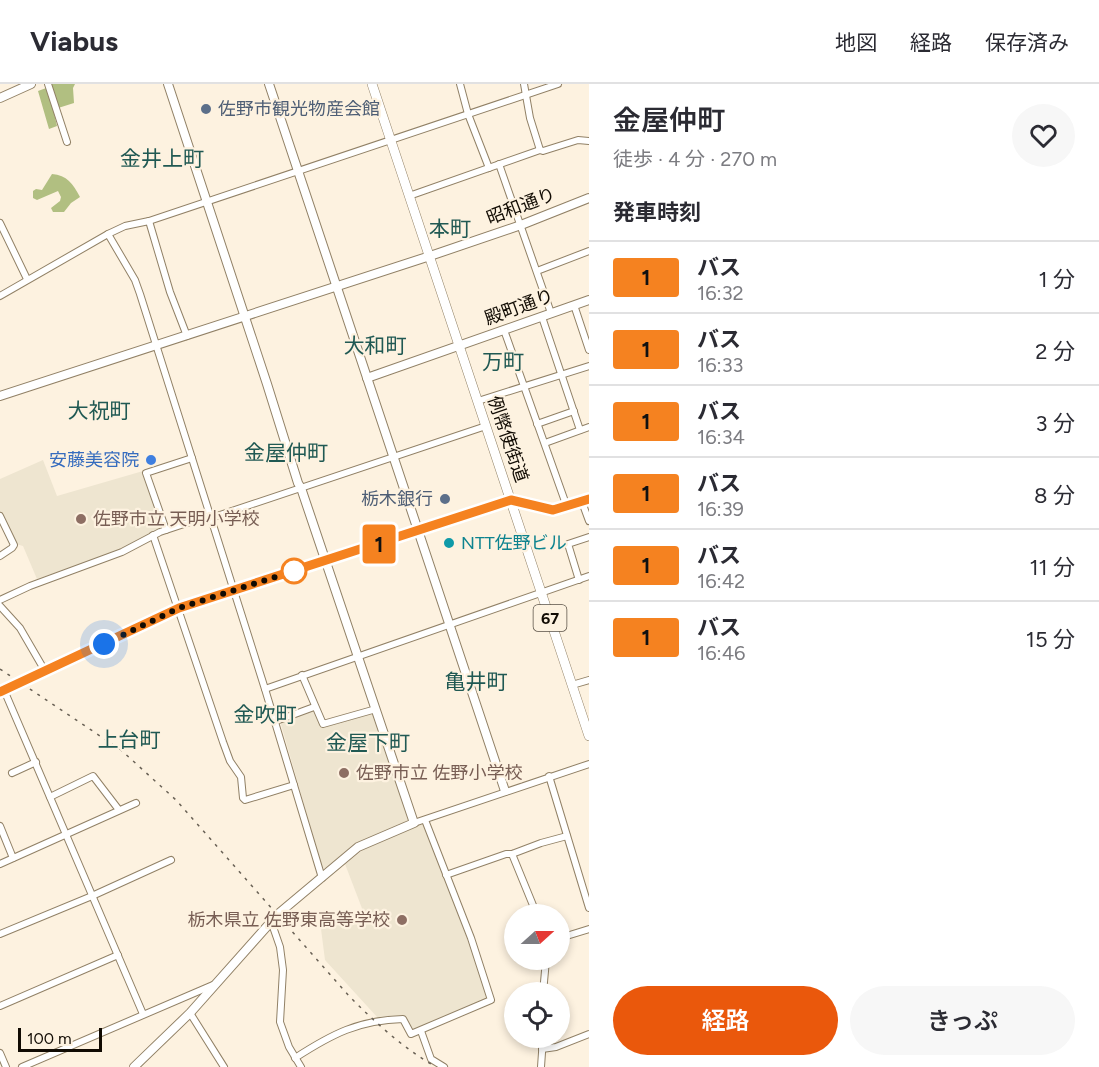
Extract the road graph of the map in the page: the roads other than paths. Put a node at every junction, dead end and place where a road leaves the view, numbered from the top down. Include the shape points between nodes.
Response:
1 (31, 84) edge
2 (48, 84) edge
3 (168, 84) edge
4 (269, 84) edge
5 (460, 84) edge
6 (524, 84) edge
7 (558, 84) edge
8 (376, 85) edge
9 (525, 95) junction
10 (0, 98) edge
11 (468, 114) junction
12 (391, 140) junction
13 (589, 141) edge
14 (68, 142) dead end
15 (540, 150) junction
16 (499, 164) junction
17 (489, 168) junction
18 (297, 171) junction
19 (410, 196) junction
20 (589, 198) edge
21 (207, 201) junction
22 (148, 221) junction
23 (0, 223) edge
24 (521, 225) junction
25 (108, 234) junction
26 (3, 239) edge
27 (589, 251) edge
28 (430, 256) junction
29 (537, 271) junction
30 (27, 279) junction
31 (337, 287) junction
32 (0, 296) edge
33 (589, 300) edge
34 (574, 305) junction
35 (551, 313) junction
36 (245, 317) junction
37 (542, 317) junction
38 (504, 330) junction
39 (187, 336) junction
40 (460, 345) junction
41 (588, 345) edge
42 (156, 346) junction
43 (589, 366) edge
44 (561, 374) junction
45 (367, 378) junction
46 (523, 386) junction
47 (0, 396) edge
48 (478, 401) junction
49 (574, 411) junction
50 (537, 424) junction
51 (486, 426) junction
52 (589, 427) edge
53 (580, 430) junction
54 (544, 443) junction
55 (393, 457) junction
56 (192, 458) junction
57 (301, 488) junction
58 (511, 500) junction
59 (586, 500) edge
60 (567, 507) junction
61 (0, 516) edge
62 (211, 516) junction
63 (589, 521) edge
64 (166, 530) junction
65 (418, 531) junction
66 (153, 535) junction
67 (589, 537) edge
68 (0, 556) edge
69 (325, 561) junction
70 (589, 576) edge
71 (579, 580) junction
72 (234, 590) junction
73 (541, 593) junction
74 (0, 600) edge
75 (0, 606) edge
76 (179, 608) junction
77 (450, 625) junction
78 (358, 656) junction
79 (45, 671) junction
80 (302, 675) junction
81 (589, 680) edge
82 (572, 685) junction
83 (265, 689) junction
84 (2, 691) edge
85 (314, 707) junction
86 (376, 709) junction
87 (276, 721) junction
88 (587, 721) edge
89 (589, 736) edge
90 (36, 762) junction
91 (589, 764) edge
92 (12, 773) dead end
93 (549, 776) junction
94 (294, 785) junction
95 (505, 791) junction
96 (50, 797) junction
97 (136, 803) dead end
98 (119, 810) junction
99 (424, 820) junction
100 (414, 823) junction
101 (0, 826) edge
102 (66, 835) junction
103 (567, 836) junction
104 (513, 854) junction
105 (13, 858) junction
106 (171, 860) dead end
107 (0, 864) edge
108 (446, 875) junction
109 (322, 878) junction
110 (92, 896) junction
111 (533, 904) edge
112 (589, 909) edge
113 (270, 921) junction
114 (589, 929) edge
115 (0, 934) edge
116 (570, 935) edge
117 (118, 955) junction
118 (216, 984) junction
119 (0, 1006) edge
120 (190, 1013) junction
121 (144, 1014) junction
122 (421, 1031) junction
123 (589, 1034) edge
124 (542, 1049) joint
125 (0, 1053) edge
126 (295, 1058) junction
127 (6, 1067) edge
128 (22, 1067) edge
129 (134, 1067) edge
130 (224, 1067) edge
131 (301, 1067) edge
132 (444, 1067) edge
133 (541, 1067) edge

1 - 10 street
2 - 14 street
3 - 21 street
4 - 18 street
5 - 11 street
6 - 9 street
7 - 9 street
8 - 12 main road, 例幣使街道 / 67
9 - 11 street
9 - 15 street
11 - 12 street
11 - 17 street
12 - 18 street
12 - 19 main road, 例幣使街道 / 67
13 - 15 street
15 - 16 street
16 - 17 street
16 - 24 street
17 - 19 street
18 - 21 street
18 - 31 street
19 - 28 main road, 例幣使街道 / 67
20 - 24 street, 昭和通り
21 - 22 street
21 - 36 street
22 - 25 street
22 - 39 street
23 - 26 street
24 - 28 street, 昭和通り
24 - 29 street
25 - 30 street
25 - 42 street via 135,280
26 - 30 street
27 - 29 street
28 - 31 street, 昭和通り
28 - 40 main road, 例幣使街道 / 67
29 - 35 street
30 - 32 street
31 - 36 street, 昭和通り
31 - 45 street
33 - 34 street, 殿町通り
34 - 35 street, 殿町通り
34 - 41 street
35 - 37 street, 殿町通り
36 - 39 street, 昭和通り
36 - 57 street
37 - 38 street, 殿町通り
37 - 44 street
38 - 40 street, 殿町通り
38 - 46 street
39 - 42 street, 昭和通り
40 - 45 street, 殿町通り
40 - 48 main road, 例幣使街道 / 67
42 - 47 street, 昭和通り
42 - 56 street
43 - 44 street
44 - 46 street
44 - 49 street
45 - 55 street
46 - 48 street
46 - 50 street
48 - 51 main road, 例幣使街道 / 67
49 - 50 street
49 - 53 street
50 - 54 street
51 - 55 street
51 - 58 main road, 例幣使街道 / 67
52 - 53 street
53 - 54 street
54 - 60 street
55 - 57 street
55 - 65 street
56 - 62 street
56 - 64 street via 146,473
57 - 62 street
57 - 69 street
58 - 60 street via 547,509
58 - 65 street
58 - 73 main road, 例幣使街道 / 67
59 - 60 street
59 - 63 street
61 - 68 street via 14,544
62 - 64 street
62 - 72 street
64 - 66 street
65 - 69 street
65 - 77 street
66 - 74 street via 122,552
66 - 76 street
67 - 71 street via 568,544
69 - 72 street
69 - 78 street
70 - 71 street
71 - 73 street
72 - 76 street
72 - 83 street
73 - 77 street
73 - 82 main road, 例幣使街道 / 67
75 - 79 street via 20,628
76 - 79 street
76 - 94 street via 223,742 241,777 243,798
77 - 78 street
77 - 95 street
78 - 80 street
78 - 86 street
79 - 84 street
80 - 83 street
80 - 85 street
81 - 82 street
82 - 88 main road, 例幣使街道 / 67
83 - 87 street
84 - 90 street
85 - 86 street via 321,723 326,725
85 - 87 street
86 - 100 street
87 - 94 street
88 - 89 main road, 例幣使街道 / 67
90 - 92 street
90 - 96 street
91 - 93 street
93 - 95 street
93 - 103 street
94 - 109 street
95 - 99 street
96 - 98 street via 93,776
96 - 102 street
97 - 98 street
98 - 102 street
99 - 100 street
99 - 108 street
100 - 109 street via 358,847
101 - 105 street
102 - 105 street
102 - 110 street
103 - 104 street
103 - 112 street
104 - 108 street
104 - 111 street
105 - 107 street
106 - 110 street
108 - 122 street via 491,1000
109 - 113 street
110 - 115 street
110 - 117 street
113 - 118 street
113 - 126 street via 283,970 280,1022
114 - 116 street
117 - 119 street
117 - 121 street
118 - 120 street
118 - 121 street
120 - 129 street
120 - 130 street
121 - 128 street
122 - 126 street via 411,1034 403,1019 359,1024
122 - 132 street via 431,1059
123 - 124 street
124 - 133 street
125 - 127 street
126 - 131 street

